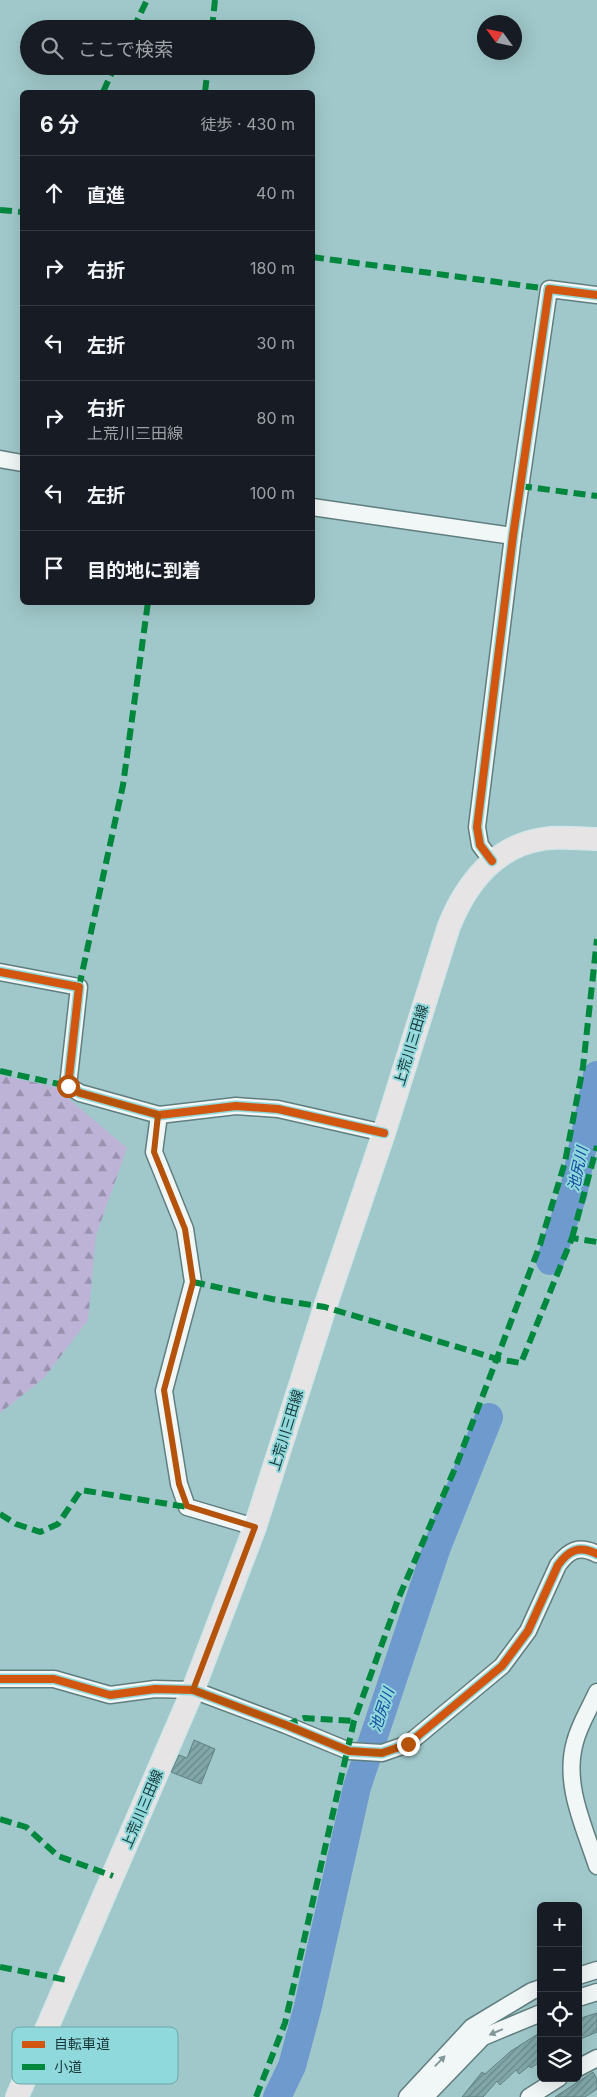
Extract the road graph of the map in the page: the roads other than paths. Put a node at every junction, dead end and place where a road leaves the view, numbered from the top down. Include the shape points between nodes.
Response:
1 (597, 296) edge
2 (0, 459) edge
3 (20, 462) edge
4 (315, 507) edge
5 (513, 536) junction
6 (597, 839) edge
7 (492, 861) junction
8 (0, 972) edge
9 (158, 1115) junction
10 (384, 1132) junction
11 (255, 1527) junction
12 (597, 1554) edge
13 (0, 1679) edge
14 (193, 1690) junction
15 (597, 1692) edge
16 (597, 1866) edge
17 (597, 1970) edge
18 (582, 1975) edge
19 (537, 1989) edge
20 (597, 1992) edge
21 (582, 1997) edge
22 (537, 2015) edge
23 (46, 2027) edge
24 (597, 2058) edge
25 (582, 2066) edge
26 (553, 2082) edge
27 (22, 2084) edge
28 (16, 2097) edge
29 (407, 2097) edge
30 (425, 2097) edge
31 (529, 2097) edge

1 - 5 street via 549,289
2 - 3 street
4 - 5 street
5 - 7 street via 478,827 480,845
6 - 7 main road, 上荒川三田線 via 542,839 516,846
7 - 10 main road, 上荒川三田線 via 459,900 448,926
8 - 9 street via 79,987 68,1086 80,1093
9 - 10 street via 236,1106 278,1109
9 - 11 street via 154,1152 185,1229 193,1282 164,1390 179,1484 187,1506
10 - 11 main road, 上荒川三田線 via 324,1307
11 - 14 main road, 上荒川三田線
12 - 14 street via 581,1549 571,1550 558,1565 528,1631 502,1666 408,1744 382,1753 349,1751
13 - 14 street via 54,1679 110,1695 155,1689
14 - 23 main road, 上荒川三田線
15 - 16 street via 575,1741 571,1765 572,1788
17 - 18 street
29 -> 19 street via 472,2027
20 - 21 street
22 -> 30 street via 483,2037
24 - 25 street
26 - 31 street
27 - 28 main road, 上荒川三田線

